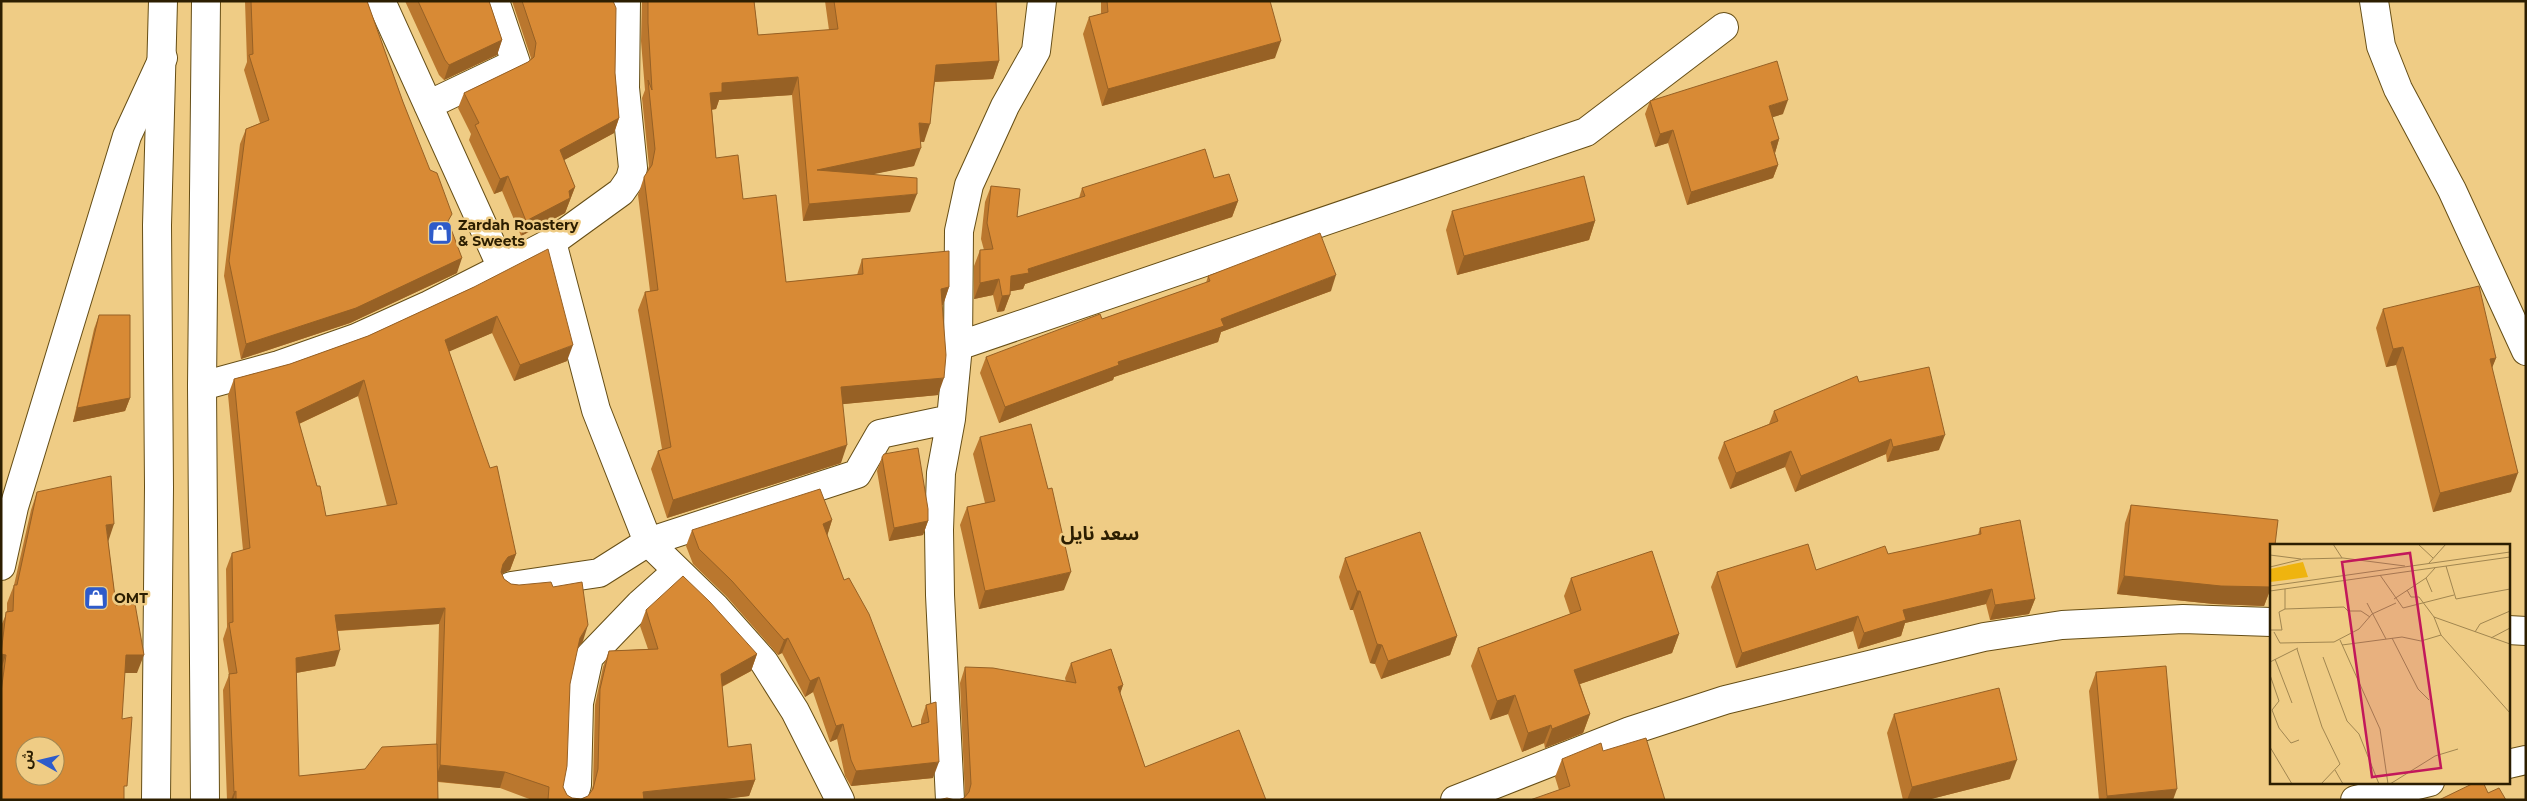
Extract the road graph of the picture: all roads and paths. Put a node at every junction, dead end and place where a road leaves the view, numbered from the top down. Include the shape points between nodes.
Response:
1 (163, 1) edge
2 (206, 1) edge
3 (380, 1) edge
4 (495, 1) edge
5 (626, 1) edge
6 (1042, 1) edge
7 (2374, 1) edge
8 (1724, 26) dead end
9 (163, 58) junction
10 (428, 105) junction
11 (552, 242) junction
12 (502, 268) junction
13 (958, 346) junction
14 (2526, 351) edge
15 (202, 386) junction
16 (951, 419) junction
17 (648, 542) junction
18 (1, 566) edge
19 (677, 571) junction
20 (511, 586) edge
21 (2270, 622) edge
22 (2510, 630) edge
23 (2526, 631) edge
24 (2526, 760) edge
25 (2510, 764) edge
26 (2422, 784) edge
27 (156, 800) edge
28 (205, 800) edge
29 (572, 800) edge
30 (840, 800) edge
31 (950, 800) edge
32 (1456, 800) edge
33 (2355, 800) edge

1 - 9 main road
2 - 15 main road
3 - 10 main road
4 - 10 main road via 516,63
5 - 11 main road via 625,88 633,168 630,179 621,192
6 - 13 main road via 1036,51 1005,106 969,184 959,231
7 - 14 main road via 2381,46 2398,89 2452,190
8 - 13 main road via 1586,132
9 - 18 main road via 127,136 14,507
9 - 27 main road via 157,225
10 - 12 main road
11 - 12 main road
11 - 17 main road via 596,410
12 - 15 main road via 356,338 280,365
13 - 16 main road
15 - 28 main road
16 - 17 main road via 880,434 857,474
16 - 31 main road via 941,473 940,530
17 - 19 main road
17 - 20 main road via 599,573
19 - 29 main road via 589,657 580,703 577,785
19 - 30 main road via 715,607 764,662 795,711
21 - 32 main road via 2183,619 2071,624 1984,637 1725,700 1630,731
22 - 23 main road
24 - 25 main road
26 - 33 main road

